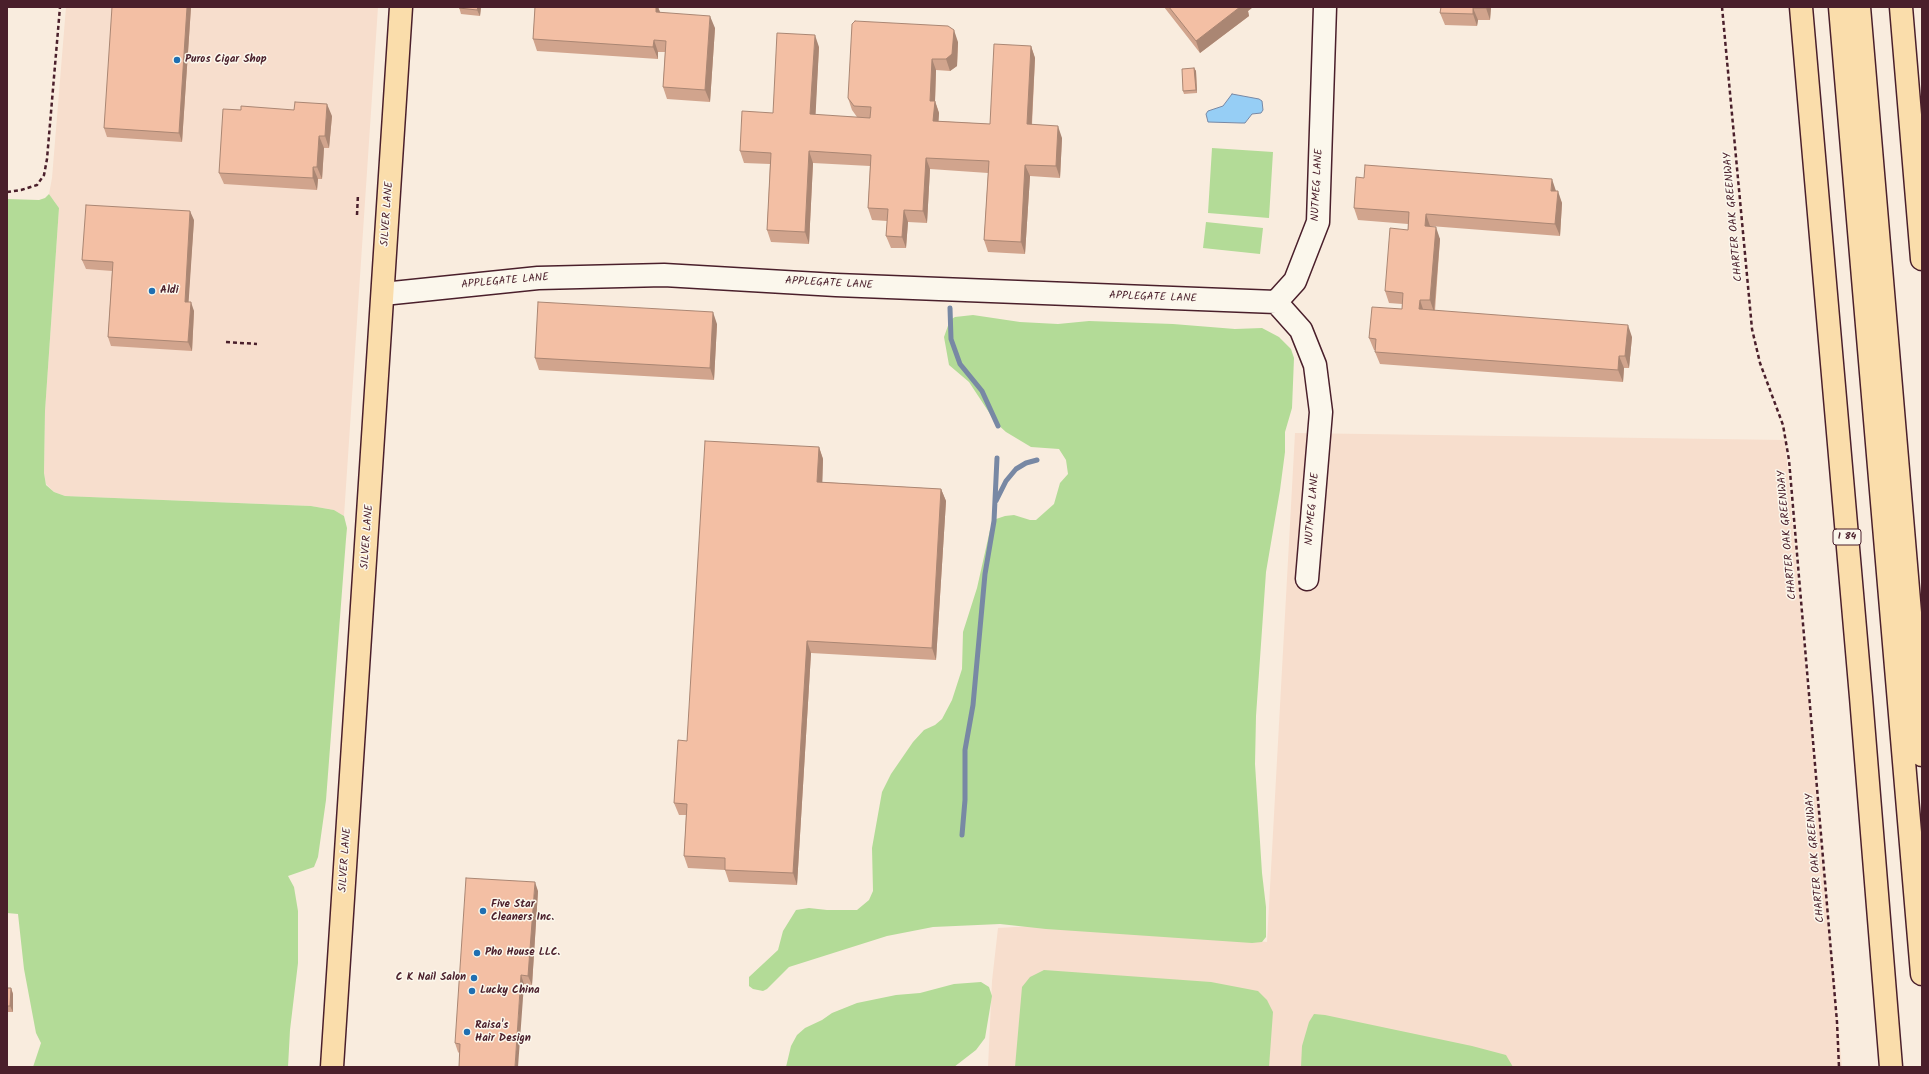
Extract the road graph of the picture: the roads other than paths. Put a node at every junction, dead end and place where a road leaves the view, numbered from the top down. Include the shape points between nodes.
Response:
1 (401, 7) edge
2 (1325, 7) edge
3 (1801, 7) edge
4 (1840, 7) edge
5 (1859, 7) edge
6 (1900, 7) edge
7 (1922, 259) edge
8 (383, 294) junction
9 (1276, 302) junction
10 (1307, 579) dead end
11 (1922, 755) edge
12 (1922, 974) edge
13 (332, 1067) edge
14 (1891, 1067) edge

1 - 8 main road, SILVER LANE
2 - 9 street, NUTMEG LANE via 1318,222 1296,280
3 - 14 main road, I 84
4 - 12 main road
5 - 11 main road
6 - 7 main road
8 - 9 street, APPLEGATE LANE via 538,278 664,276
8 - 13 main road, SILVER LANE
9 - 10 street, NUTMEG LANE via 1301,330 1316,365 1321,412

